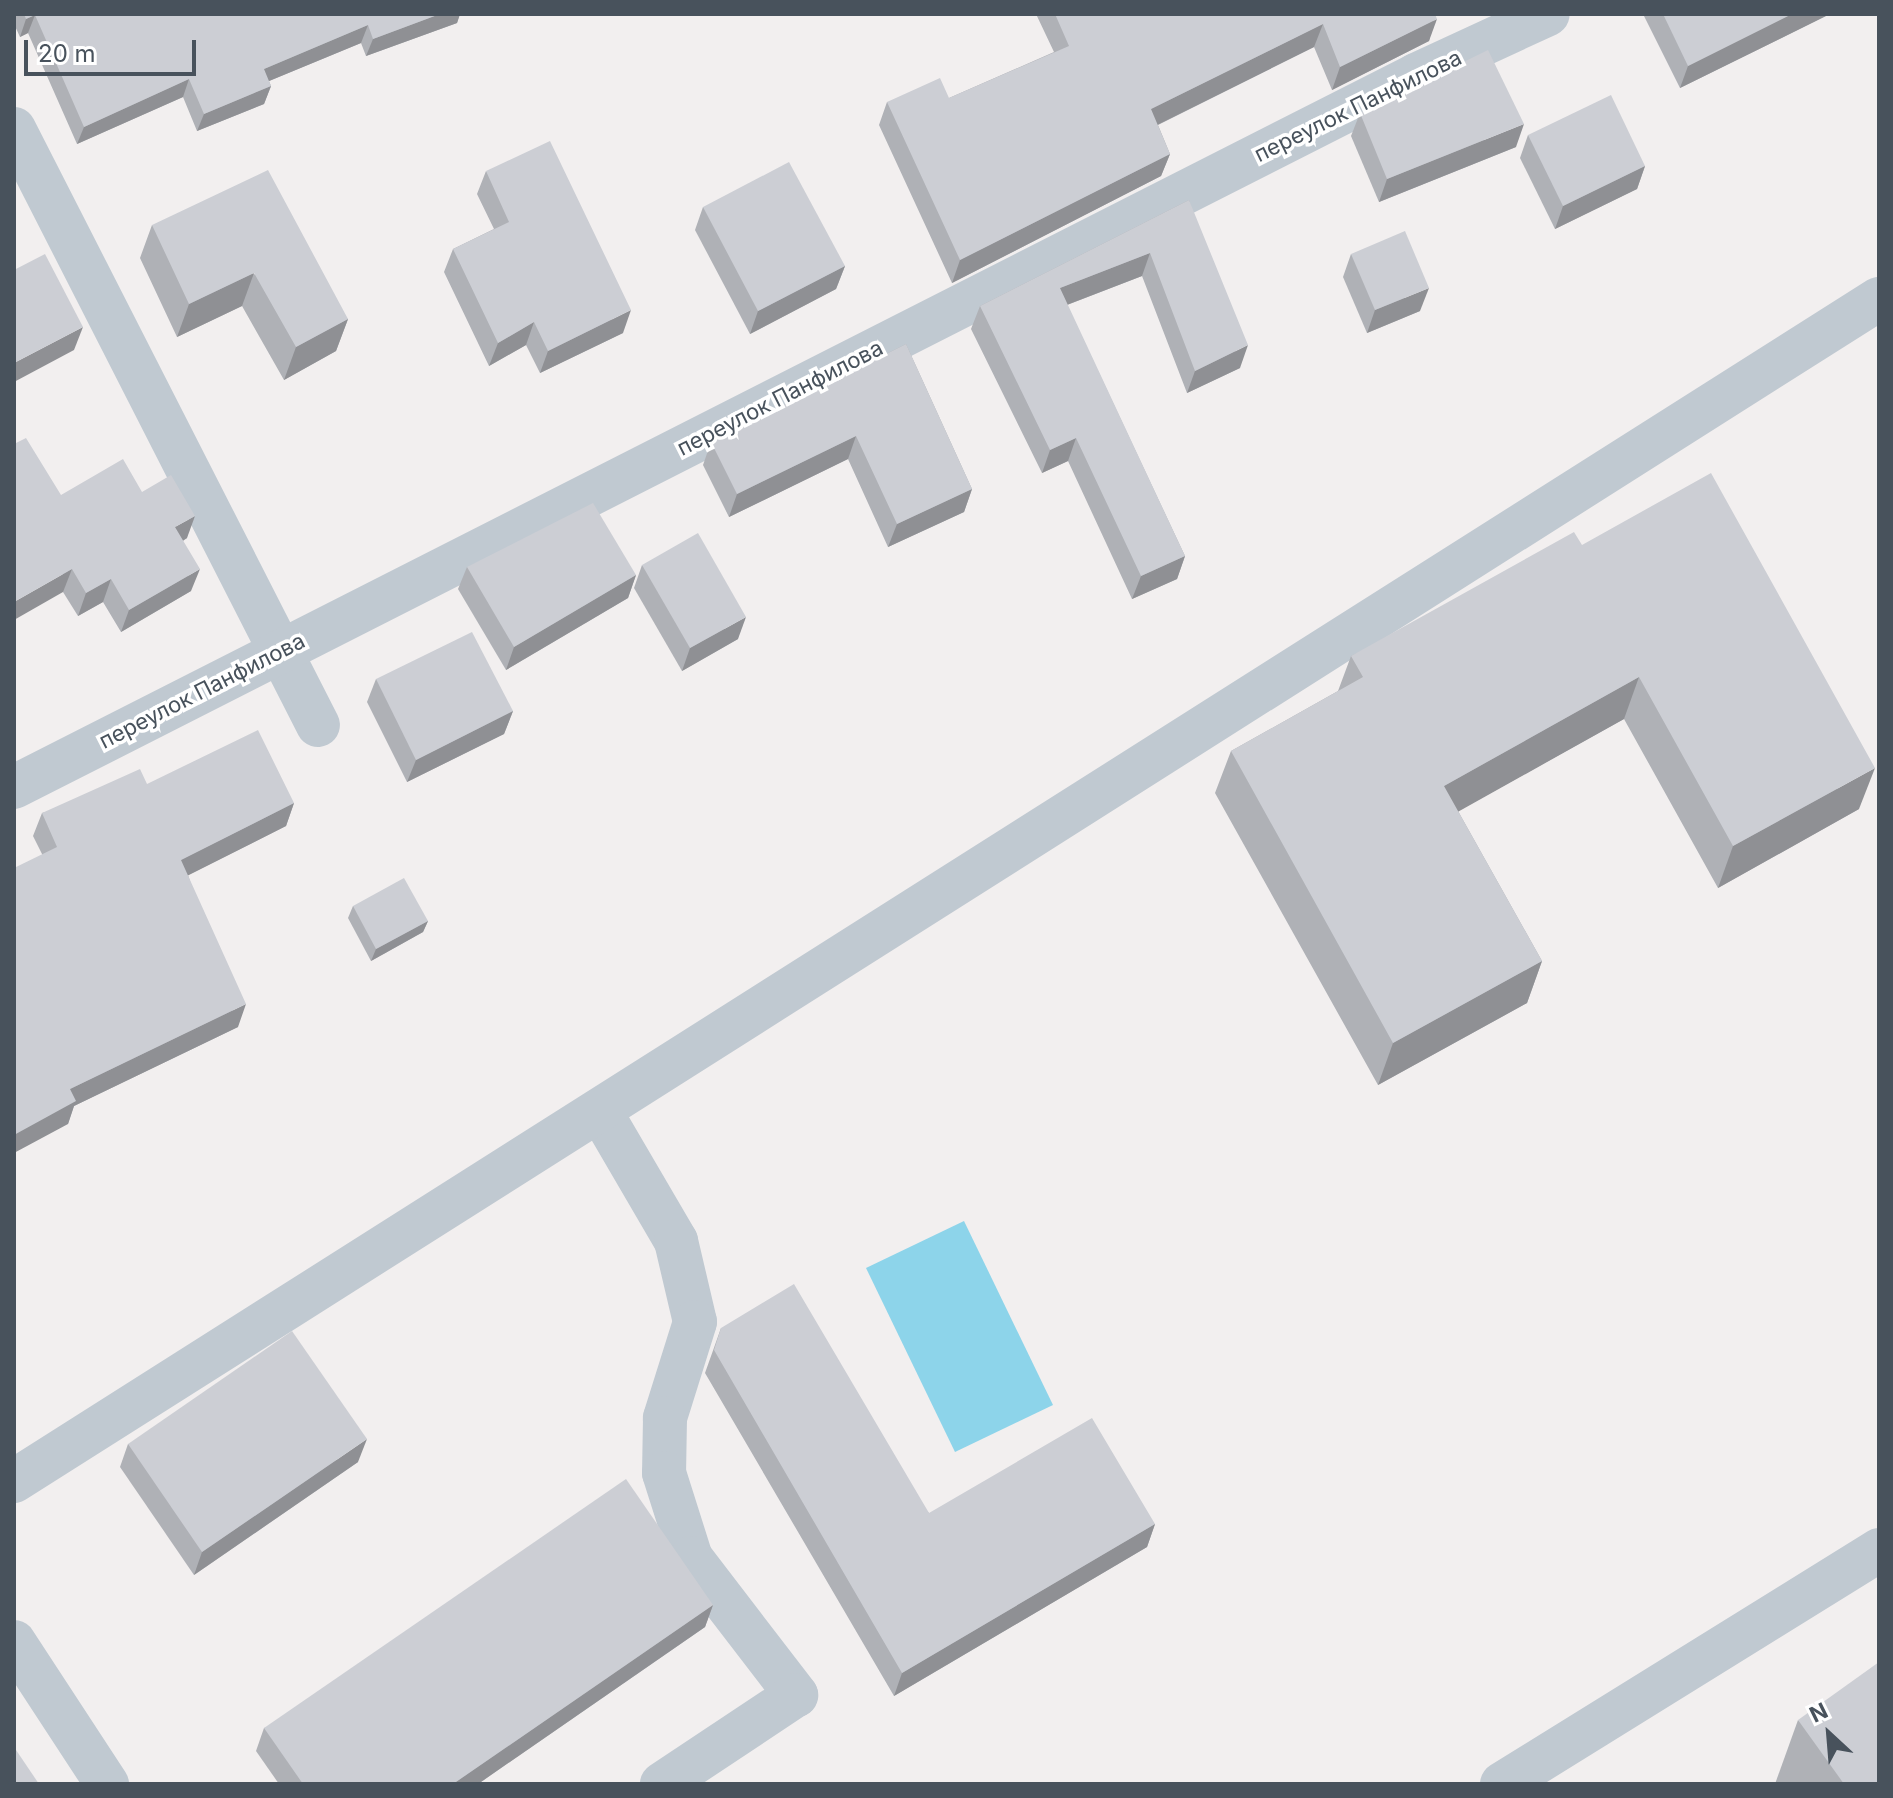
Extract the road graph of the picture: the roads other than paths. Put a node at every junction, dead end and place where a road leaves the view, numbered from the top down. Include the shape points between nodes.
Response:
1 (1548, 14) edge
2 (14, 129) edge
3 (1878, 302) edge
4 (281, 651) junction
5 (318, 725) dead end
6 (14, 787) edge
7 (600, 1111) junction
8 (14, 1481) edge
9 (1879, 1550) edge
10 (14, 1642) edge
11 (107, 1784) edge
12 (662, 1784) edge
13 (1502, 1784) edge

1 - 4 street, переулок Панфилова via 1416,75
2 - 4 street
3 - 7 street
4 - 5 street
4 - 6 street, переулок Панфилова
7 - 8 street
7 - 12 street via 676,1241 695,1322 665,1418 664,1459 691,1558 796,1695
9 - 13 street
10 - 11 street

